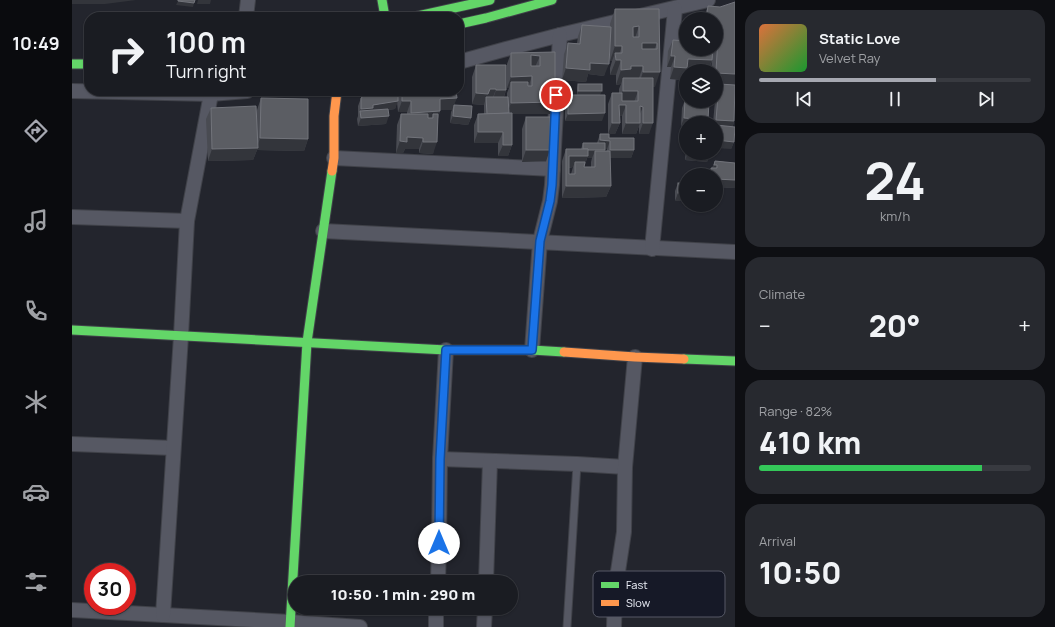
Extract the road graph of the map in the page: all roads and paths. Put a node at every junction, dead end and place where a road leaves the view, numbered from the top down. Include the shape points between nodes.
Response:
1 (248, 0) edge
2 (382, 0) edge
3 (490, 0) edge
4 (552, 0) edge
5 (708, 0) edge
6 (674, 9) junction
7 (247, 12) edge
8 (384, 12) edge
9 (436, 12) edge
10 (464, 23) edge
11 (560, 35) junction
12 (464, 61) edge
13 (72, 64) edge
14 (84, 64) edge
15 (72, 91) edge
16 (84, 91) edge
17 (211, 96) edge
18 (336, 96) edge
19 (334, 158) junction
20 (553, 169) junction
21 (72, 218) edge
22 (187, 221) junction
23 (323, 231) junction
24 (540, 241) junction
25 (652, 248) junction
26 (735, 252) edge
27 (72, 330) edge
28 (181, 336) junction
29 (307, 342) junction
30 (446, 350) junction
31 (532, 350) junction
32 (634, 357) junction
33 (735, 361) edge
34 (72, 444) edge
35 (173, 448) junction
36 (440, 459) junction
37 (490, 461) junction
38 (577, 464) junction
39 (625, 467) junction
40 (619, 571) edge
41 (438, 575) edge
42 (486, 575) edge
43 (72, 610) edge
44 (163, 615) junction
45 (436, 615) edge
46 (485, 615) edge
47 (615, 617) edge
48 (290, 625) edge
49 (360, 627) edge
50 (436, 627) edge
51 (484, 627) edge
52 (567, 627) edge
53 (614, 627) edge

1 - 7 street
2 - 8 street
3 - 9 street
4 - 10 street
5 - 6 street
6 - 11 street
6 - 25 street
11 - 12 street
11 - 20 street
13 - 14 street
15 - 16 street
17 - 22 street
18 - 19 street
19 - 20 street
19 - 23 street
20 - 24 street via 550,201
21 - 22 street
22 - 28 street
23 - 24 street
23 - 29 street
24 - 25 street
24 - 31 street
25 - 26 street
27 - 28 street
28 - 29 street
28 - 35 street
29 - 30 street
29 - 48 street
30 - 31 street
30 - 36 street
31 - 32 street
32 - 33 street
32 - 39 street
34 - 35 street
35 - 44 street
36 - 37 street
36 - 41 street
37 - 38 street
37 - 42 street
38 - 39 street
38 - 52 lane
39 - 40 street via 624,532
43 - 44 street
44 - 48 street
45 - 50 street
46 - 51 street
47 - 53 street
48 - 49 street

